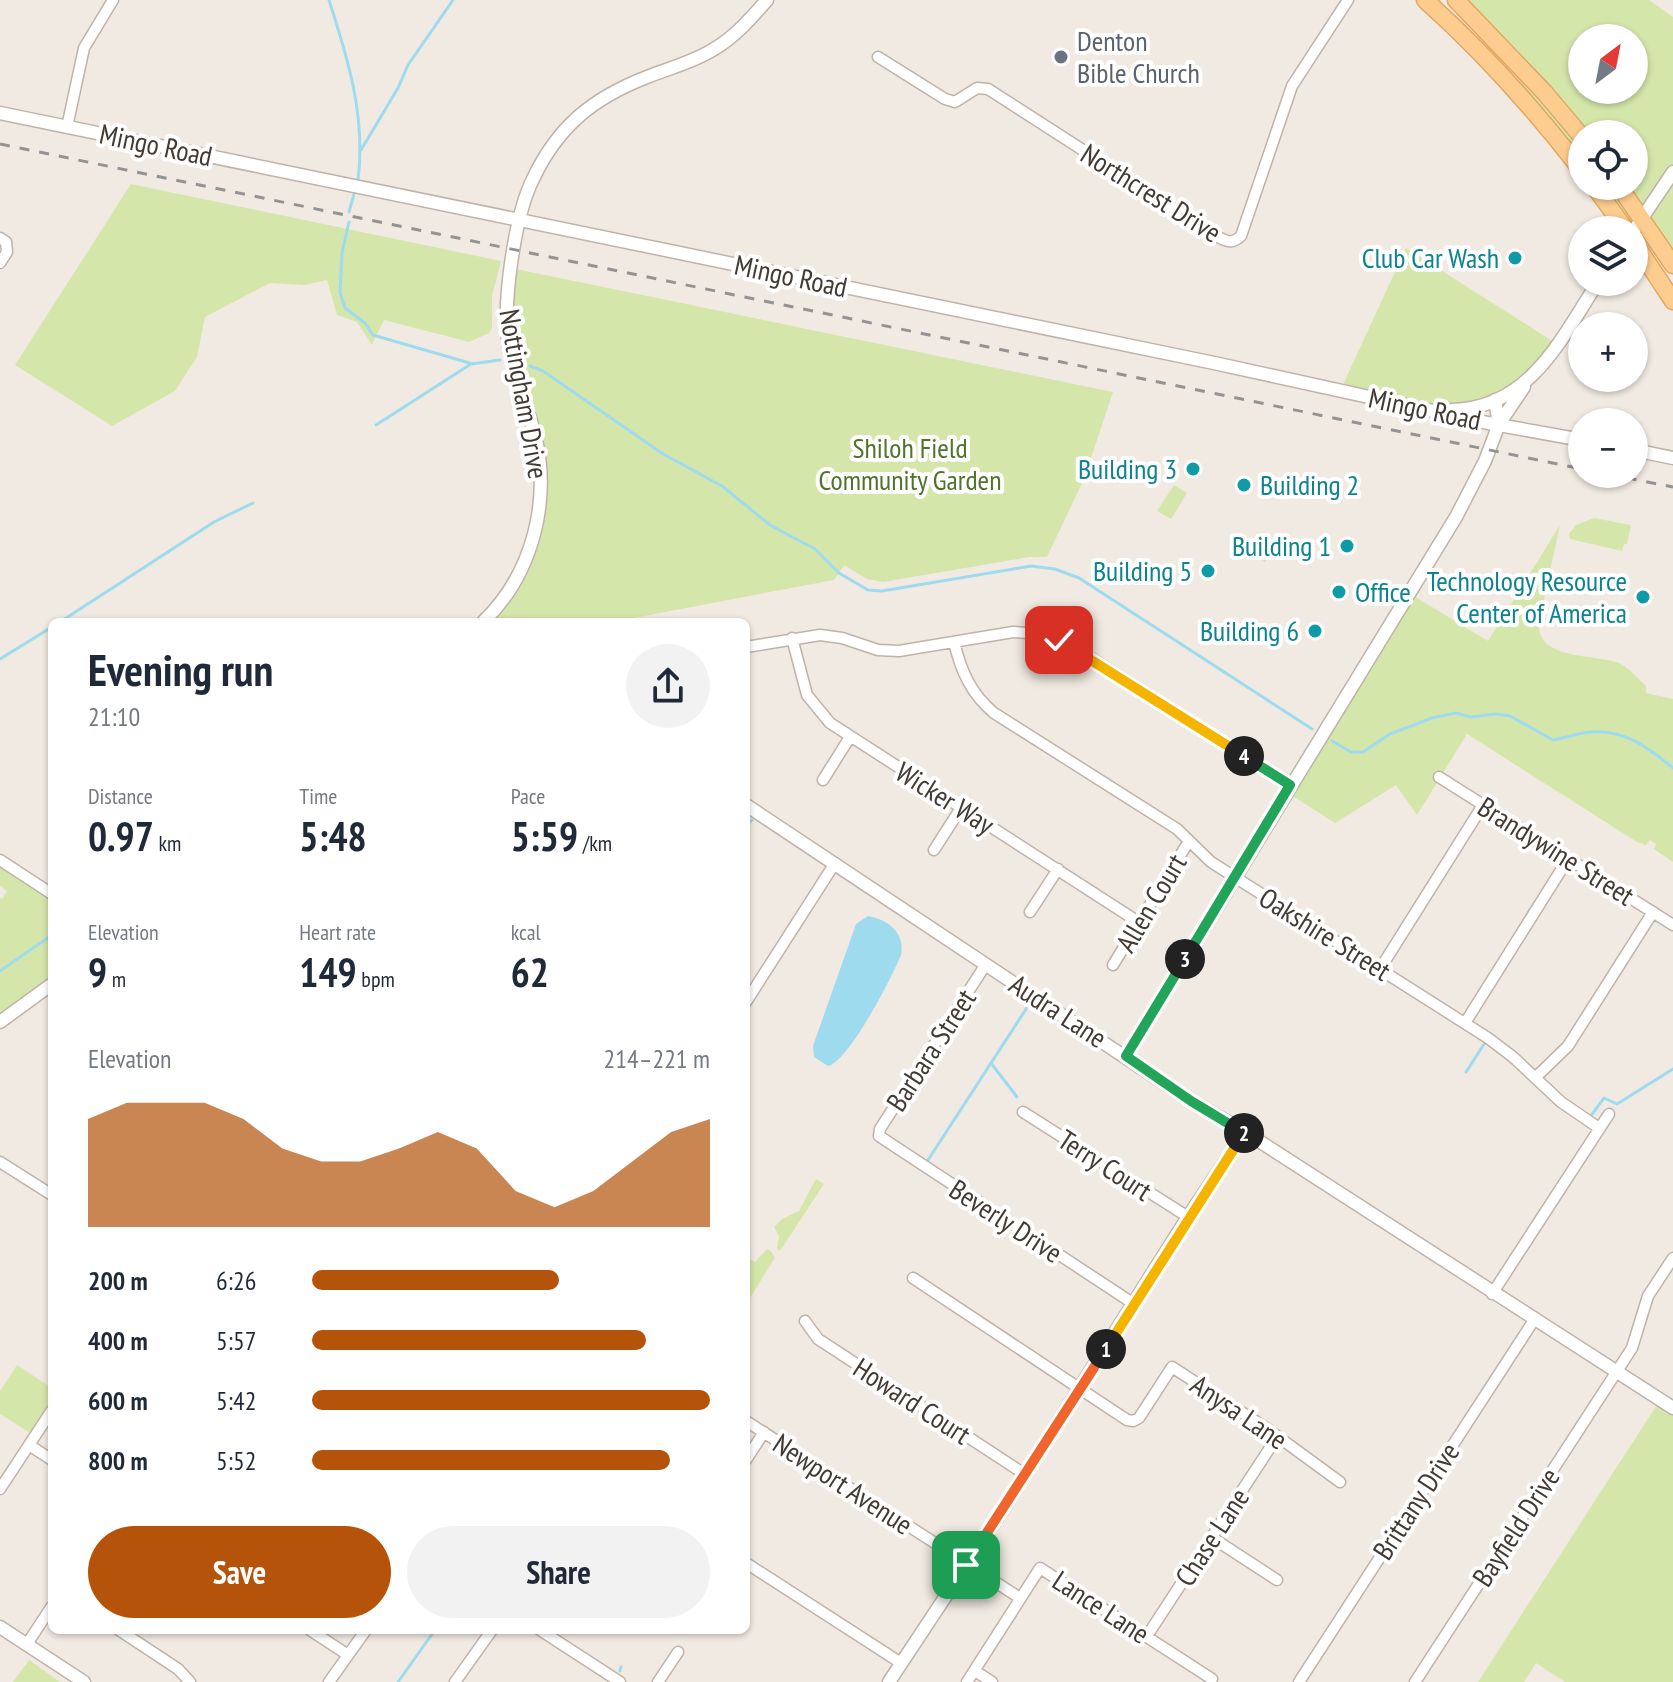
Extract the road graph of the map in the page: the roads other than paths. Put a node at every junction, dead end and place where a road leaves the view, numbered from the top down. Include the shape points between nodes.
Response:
1 (113, 0) edge
2 (767, 0) edge
3 (1348, 0) edge
4 (1425, 0) edge
5 (1456, 0) edge
6 (878, 57) dead end
7 (0, 113) edge
8 (1568, 120) edge
9 (67, 127) junction
10 (1568, 154) edge
11 (1673, 172) edge
12 (1643, 216) edge
13 (521, 220) junction
14 (1648, 236) edge
15 (3, 240) edge
16 (0, 263) edge
17 (1648, 263) edge
18 (1673, 265) edge
19 (1589, 296) edge
20 (1673, 301) edge
21 (1531, 378) junction
22 (1495, 400) junction
23 (1427, 408) junction
24 (1499, 424) junction
25 (1568, 437) edge
26 (1648, 453) edge
27 (1673, 458) edge
28 (492, 618) edge
29 (792, 638) junction
30 (954, 642) junction
31 (750, 646) edge
32 (850, 737) junction
33 (1439, 777) dead end
34 (823, 780) dead end
35 (1290, 785) junction
36 (1483, 805) junction
37 (750, 808) edge
38 (961, 808) junction
39 (1189, 841) junction
40 (934, 850) dead end
41 (1568, 859) junction
42 (0, 860) edge
43 (835, 863) junction
44 (1058, 869) junction
45 (1235, 877) junction
46 (48, 891) edge
47 (1030, 912) dead end
48 (1653, 912) junction
49 (1140, 923) junction
50 (1673, 925) edge
51 (986, 964) junction
52 (1113, 965) dead end
53 (1380, 969) junction
54 (48, 987) edge
55 (750, 996) edge
56 (0, 1022) edge
57 (1465, 1023) junction
58 (1126, 1056) junction
59 (1535, 1078) junction
60 (1023, 1112) dead end
61 (1609, 1114) dead end
62 (1599, 1128) junction
63 (1245, 1132) junction
64 (879, 1136) joint
65 (0, 1162) edge
66 (48, 1192) edge
67 (1188, 1217) junction
68 (1673, 1258) edge
69 (913, 1278) dead end
70 (1492, 1294) junction
71 (1134, 1304) junction
72 (1534, 1320) junction
73 (805, 1321) dead end
74 (1616, 1372) junction
75 (1080, 1390) junction
76 (1673, 1408) edge
77 (48, 1416) edge
78 (750, 1423) edge
79 (764, 1432) junction
80 (1277, 1437) junction
81 (29, 1445) junction
82 (750, 1454) edge
83 (48, 1457) edge
84 (1026, 1475) junction
85 (1340, 1482) dead end
86 (0, 1489) edge
87 (1211, 1537) junction
88 (966, 1565) junction
89 (750, 1566) edge
90 (1277, 1580) dead end
91 (1020, 1598) junction
92 (48, 1612) edge
93 (0, 1627) edge
94 (125, 1634) edge
95 (316, 1634) edge
96 (363, 1634) edge
97 (489, 1634) edge
98 (546, 1634) edge
99 (1147, 1636) junction
100 (27, 1644) junction
101 (678, 1652) dead end
102 (348, 1655) junction
103 (901, 1663) junction
104 (975, 1671) junction
105 (1212, 1679) dead end
106 (84, 1682) edge
107 (190, 1682) edge
108 (329, 1682) edge
109 (455, 1682) edge
110 (620, 1682) edge
111 (658, 1682) edge
112 (889, 1682) edge
113 (967, 1682) edge
114 (992, 1682) edge
115 (1299, 1682) edge
116 (1415, 1682) edge

1 - 9 street via 84,48
2 - 13 street, Nottingham Drive via 713,50 620,88 582,112 548,151 531,182
3 - 6 street, Northcrest Drive via 1292,86 1235,242 1218,237 988,89 977,88 955,102
4 - 10 main road
5 - 8 main road
7 - 9 street, Mingo Road
9 - 13 street, Mingo Road
11 - 12 street
13 - 23 street, Mingo Road
13 - 28 street, Nottingham Drive via 507,290 508,337 538,445 541,500 525,562
14 - 18 main road
15 - 16 street via 7,252
17 - 20 main road
19 - 21 street
21 - 22 street
21 - 24 street
22 - 23 street via 1460,410
22 - 24 street
23 - 24 street, Mingo Road
24 - 25 street, Mingo Road
24 - 35 street via 1461,508
26 - 27 street
29 - 30 street via 828,636 892,651
29 - 31 street
29 - 32 street, Wicker Way via 811,701
30 - 35 street via 1013,632 1059,640
30 - 39 street, Oakshire Street via 964,676 991,710
32 - 34 street
32 - 38 street, Wicker Way
33 - 36 street, Brandywine Street
35 - 45 street
36 - 41 street, Brandywine Street
36 - 53 street
37 - 43 street, Audra Lane
38 - 40 street
38 - 44 street, Wicker Way
39 - 45 street, Oakshire Street
39 - 49 street, Allen Court
41 - 48 street, Brandywine Street
41 - 57 street
42 - 46 street
43 - 51 street, Audra Lane
43 - 55 street
44 - 47 street
44 - 49 street, Wicker Way
45 - 53 street, Oakshire Street
45 - 58 street
48 - 50 street, Brandywine Street
48 - 59 street via 1568,1046
49 - 52 street, Allen Court
51 - 58 street, Audra Lane
51 - 64 street, Barbara Street
53 - 57 street, Oakshire Street
54 - 56 street
57 - 59 street, Oakshire Street
58 - 63 street, Audra Lane
59 - 62 street, Oakshire Street
60 - 67 street, Terry Court
61 - 62 street
62 - 70 street
63 - 67 street
63 - 70 street, Audra Lane
64 - 71 street, Beverly Drive
65 - 66 street
67 - 71 street
68 - 74 street, Bayfield Drive via 1648,1296 1635,1343
69 - 75 street, Anysa Lane
70 - 72 street, Audra Lane
71 - 75 street
72 - 74 street, Audra Lane
72 - 115 street, Brittany Drive
73 - 84 street, Howard Court via 818,1339
74 - 76 street, Audra Lane
74 - 116 street, Bayfield Drive
75 - 80 street, Anysa Lane via 1133,1421 1172,1367
75 - 84 street
77 - 81 street
78 - 79 street, Newport Avenue
79 - 82 street
79 - 88 street, Newport Avenue
80 - 85 street, Anysa Lane
80 - 87 street, Chase Lane
81 - 83 street
81 - 86 street
84 - 88 street
87 - 90 street
87 - 99 street, Chase Lane
88 - 91 street, Newport Avenue
88 - 103 street
89 - 103 street
91 - 99 street, Lance Lane via 1040,1568
91 - 104 street, Lance Lane
92 - 100 street
93 - 100 street
94 - 107 street
95 - 102 street
96 - 102 street
97 - 109 street
98 - 110 street
99 - 105 street, Lance Lane
100 - 106 street
101 - 111 street
102 - 108 street
103 - 112 street
104 - 113 street, Lance Lane
104 - 114 street

